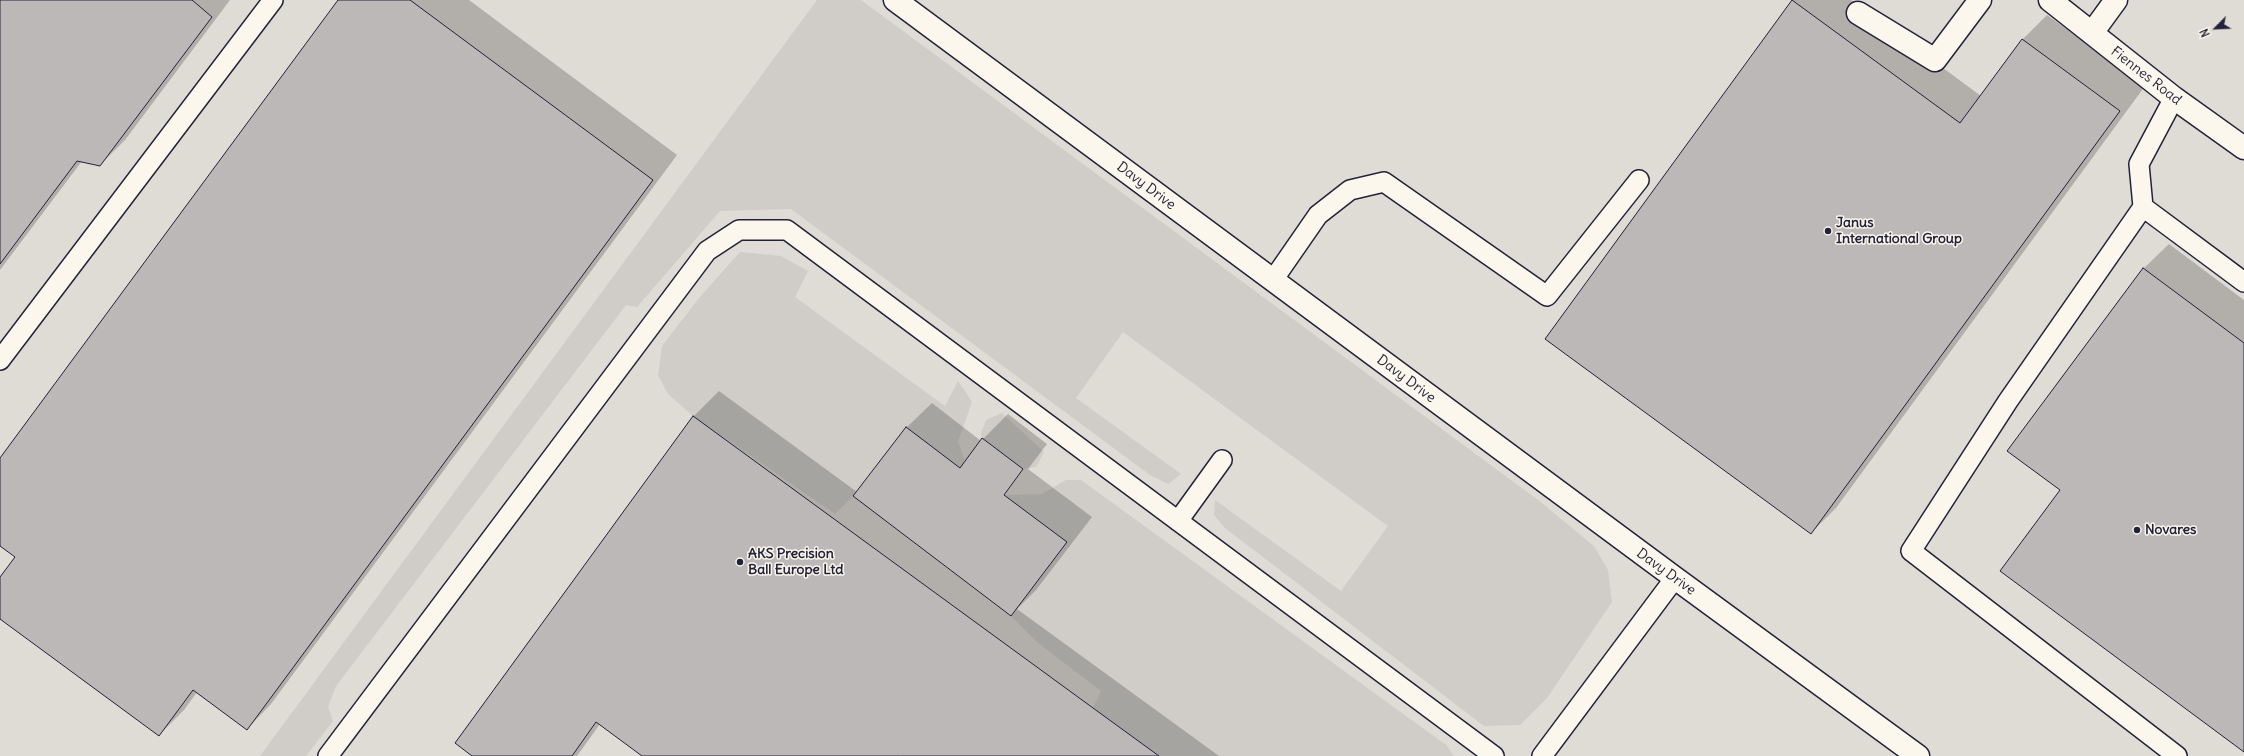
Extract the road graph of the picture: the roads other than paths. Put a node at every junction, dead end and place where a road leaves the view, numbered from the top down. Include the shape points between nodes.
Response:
1 (273, 0) edge
2 (895, 0) edge
3 (1980, 0) edge
4 (2050, 0) edge
5 (2116, 0) edge
6 (1858, 13) dead end
7 (2092, 33) junction
8 (2174, 98) junction
9 (2244, 148) edge
10 (1639, 180) dead end
11 (2143, 207) junction
12 (1273, 280) junction
13 (2244, 282) edge
14 (0, 360) edge
15 (1222, 460) dead end
16 (1178, 521) junction
17 (1675, 578) junction
18 (328, 756) edge
19 (1494, 756) edge
20 (1542, 756) edge
21 (1918, 756) edge
22 (2177, 756) edge

1 - 14 lane
2 - 12 street, Davy Drive
3 - 6 street via 1935,60
4 - 7 street, Fiennes Road
5 - 7 street
7 - 8 street, Fiennes Road
8 - 9 street, Fiennes Road
8 - 11 lane via 2139,164
10 - 12 lane via 1547,296 1384,182 1350,190 1318,215
11 - 13 lane
11 - 22 lane via 2008,401 1912,551
12 - 17 street, Davy Drive
15 - 16 lane
16 - 18 lane via 787,230 739,230 707,252
16 - 19 lane
17 - 20 lane
17 - 21 street, Davy Drive

